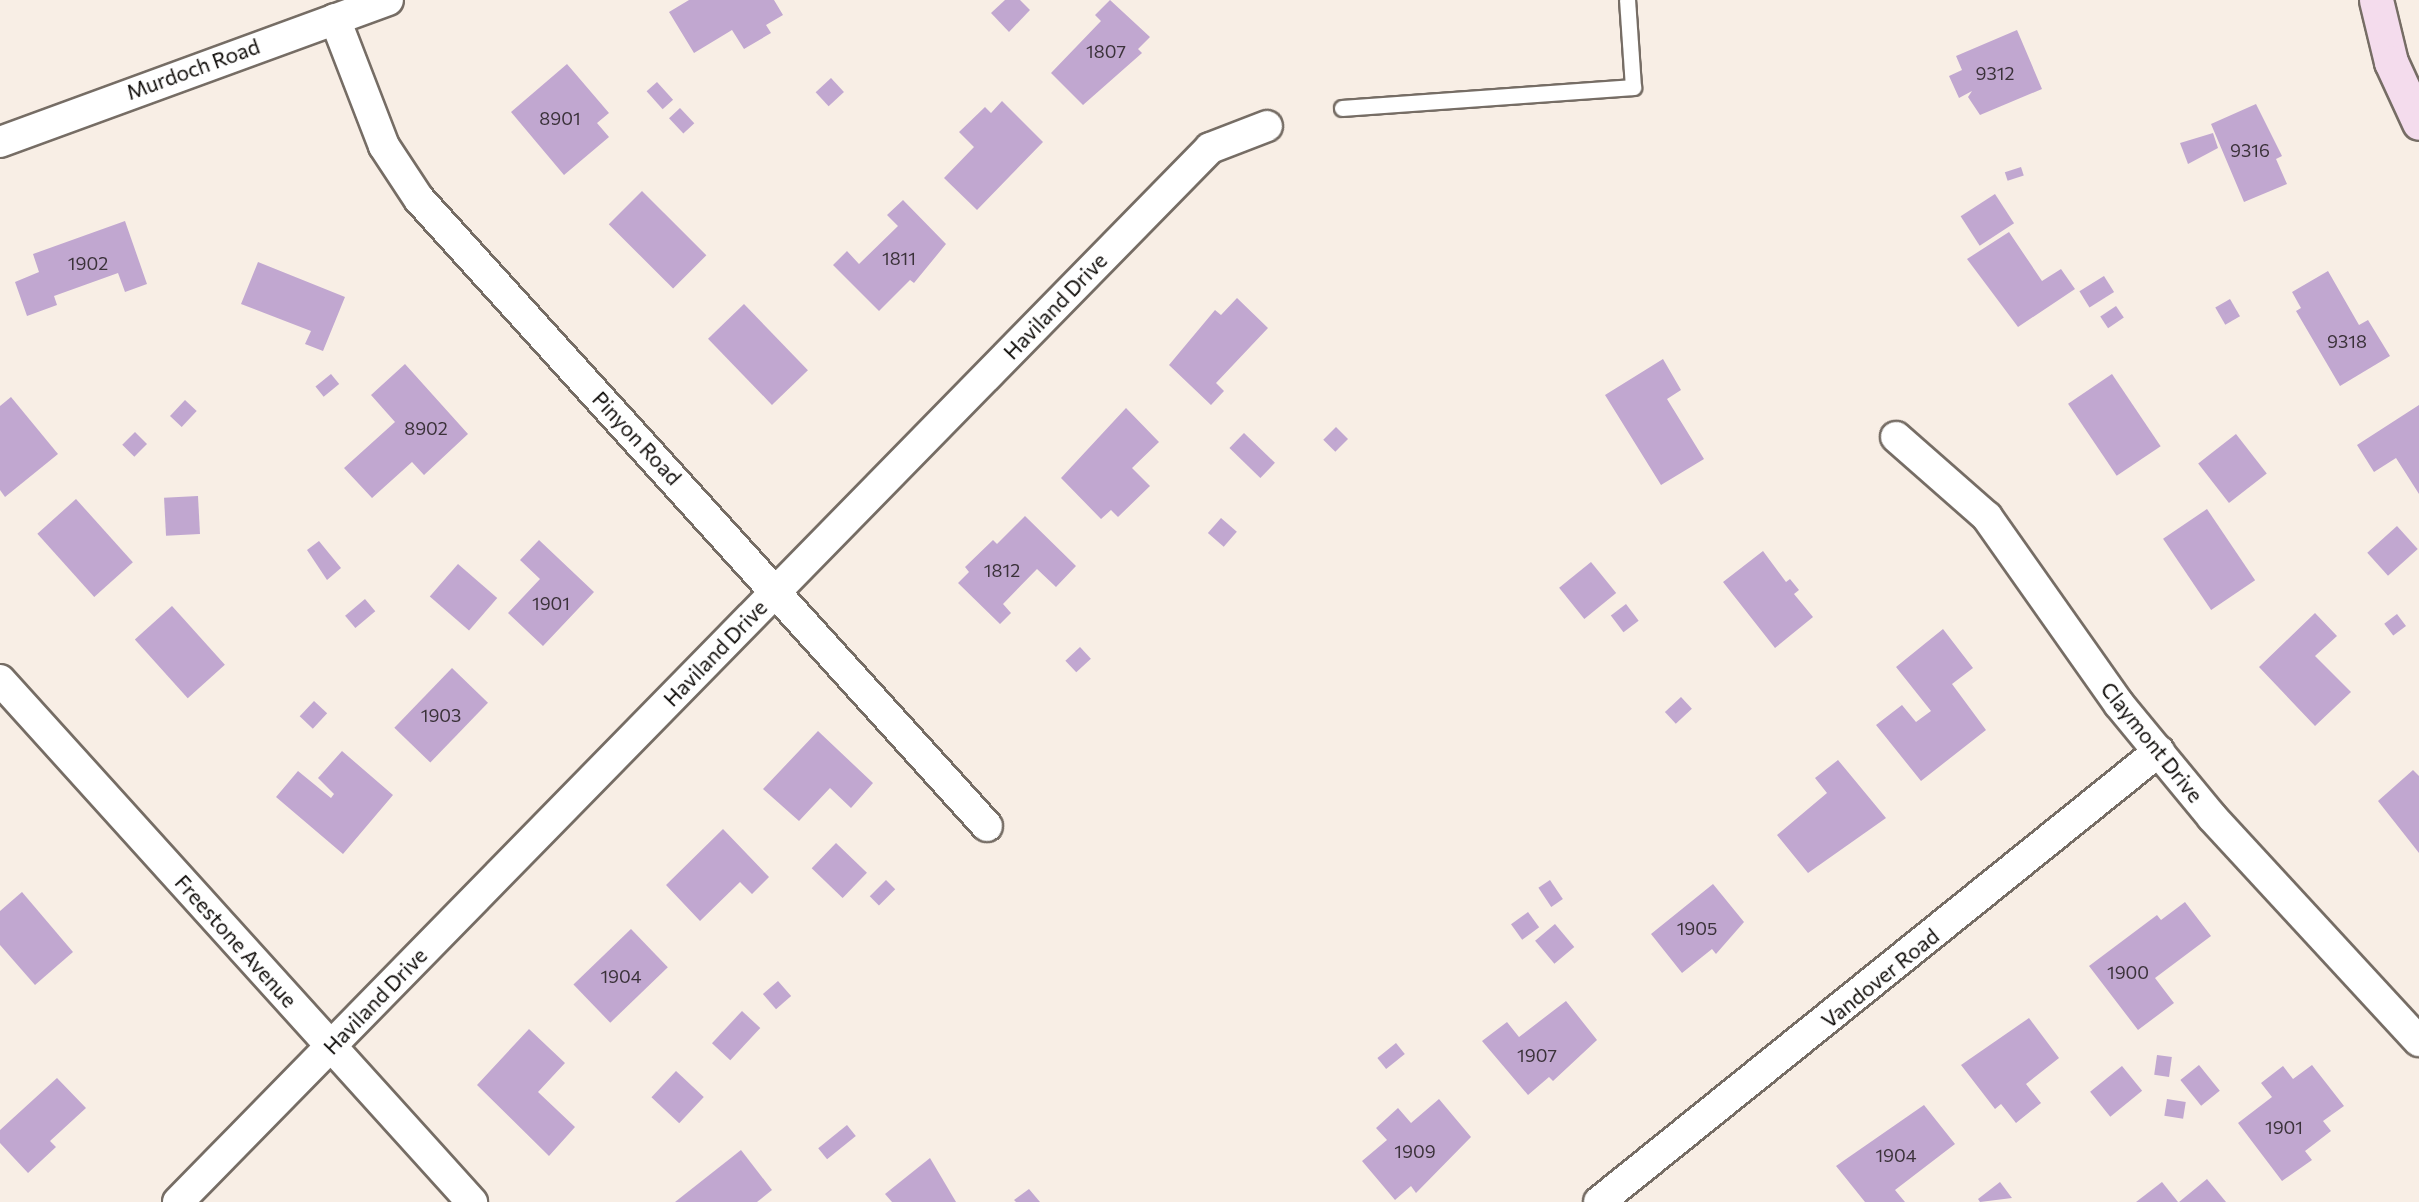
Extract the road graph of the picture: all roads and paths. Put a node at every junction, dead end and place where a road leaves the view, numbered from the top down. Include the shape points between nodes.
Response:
1 (388, 0) edge
2 (1627, 0) edge
3 (2376, 0) edge
4 (335, 19) junction
5 (1342, 108) dead end
6 (2419, 123) edge
7 (1267, 126) dead end
8 (0, 142) edge
9 (1896, 437) dead end
10 (775, 591) junction
11 (0, 680) edge
12 (2159, 751) junction
13 (987, 826) dead end
14 (2419, 1041) edge
15 (332, 1046) junction
16 (178, 1202) edge
17 (472, 1202) edge
18 (1599, 1202) edge

1 - 4 street, Murdoch Road
2 - 5 lane via 1633,87
3 - 6 main road via 2391,62
4 - 8 street, Murdoch Road
4 - 10 street, Pinyon Road via 402,178
7 - 10 street, Haviland Drive via 1210,148
9 - 12 street, Claymont Drive via 1987,517 2082,654
10 - 13 street, Pinyon Road
10 - 15 street, Haviland Drive
11 - 15 street, Freestone Avenue
12 - 14 street, Claymont Drive via 2212,817
12 - 18 street, Vandover Road
15 - 16 street, Haviland Drive
15 - 17 street, Freestone Avenue

